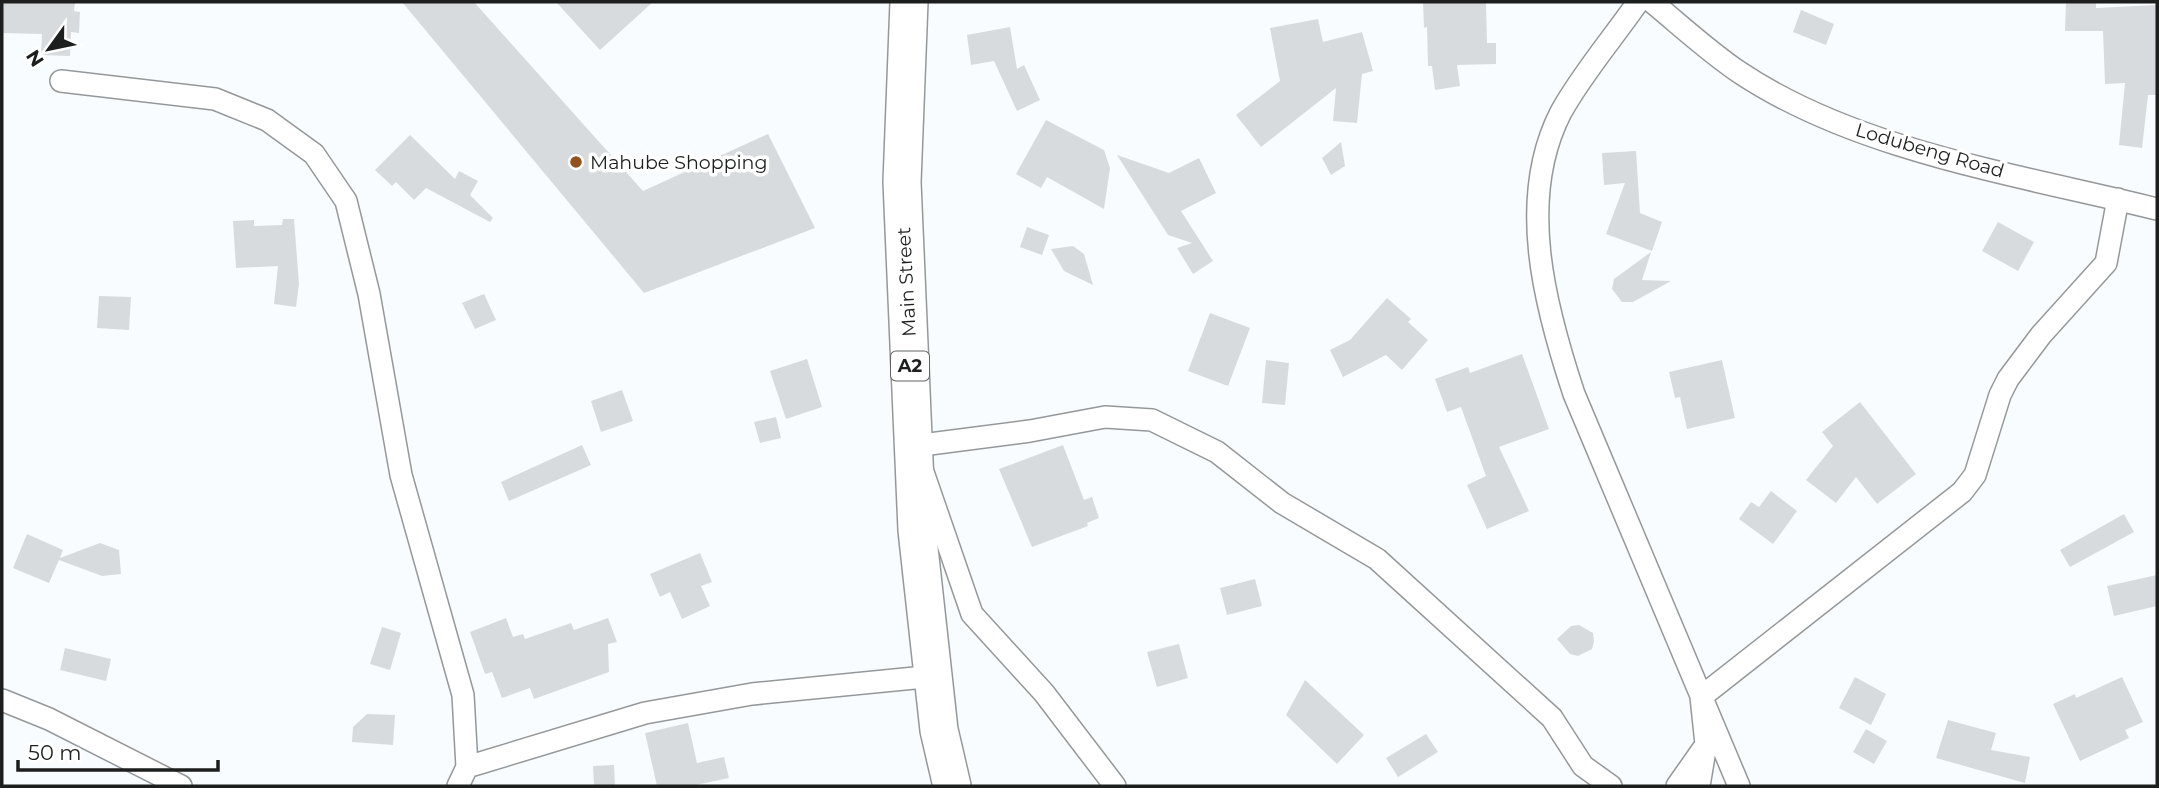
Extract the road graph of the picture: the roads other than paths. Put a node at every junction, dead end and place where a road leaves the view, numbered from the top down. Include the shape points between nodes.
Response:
1 (909, 2) edge
2 (1638, 2) edge
3 (1652, 2) edge
4 (61, 81) dead end
5 (2118, 199) junction
6 (2157, 209) edge
7 (914, 446) junction
8 (935, 676) junction
9 (1701, 697) junction
10 (2, 700) edge
11 (939, 730) junction
12 (1706, 744) junction
13 (462, 777) edge
14 (181, 786) edge
15 (929, 786) edge
16 (952, 786) edge
17 (1115, 786) edge
18 (1611, 786) edge
19 (1677, 786) edge
20 (1699, 786) edge
21 (1739, 786) edge

1 - 7 highway, Main Street / A2 via 901,182
2 - 9 street via 1562,112 1546,150 1539,204 1543,279 1574,394
3 - 5 street, Lodubeng Road via 1739,72 1859,132
4 - 13 street via 215,99 267,120 314,154 346,201 369,295 401,475 463,695
5 - 6 street, Lodubeng Road
5 - 9 street via 2106,263 2008,379 1975,475 1962,492
7 - 8 highway, Main Street / A2 via 917,530
7 - 17 street via 972,614 1044,693
7 - 18 street via 1105,418 1152,420 1217,452 1282,503 1377,559 1552,718 1583,766
8 - 11 highway, Main Street / A2
8 - 13 street via 752,694 645,713
9 - 12 street
9 - 21 street
10 - 14 street
11 - 15 highway, Main Street / A2
11 - 16 highway, Main Street / A2
12 - 19 street
12 - 20 street

